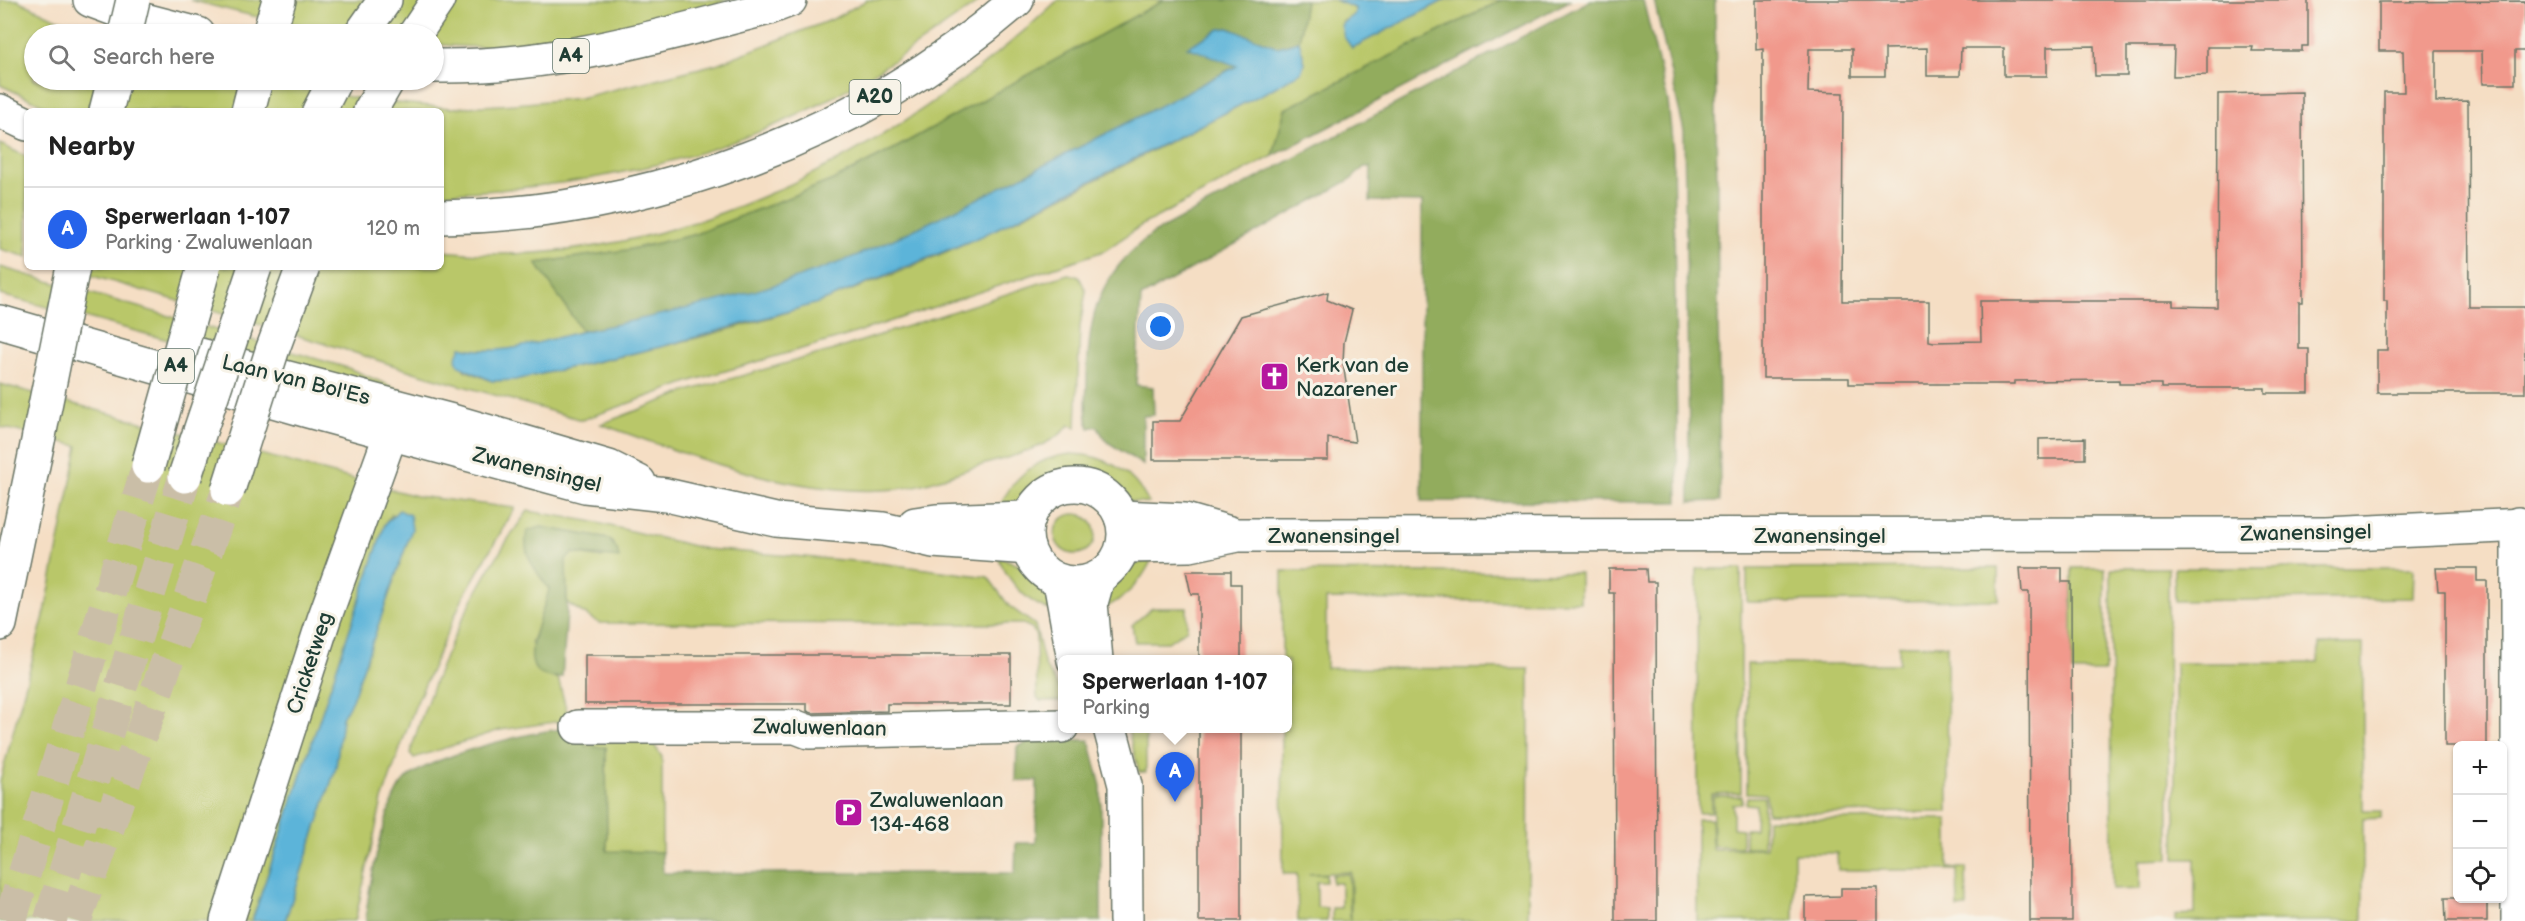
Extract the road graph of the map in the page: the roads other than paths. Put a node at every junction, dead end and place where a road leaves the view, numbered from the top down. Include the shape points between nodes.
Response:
1 (90, 0) edge
2 (133, 0) edge
3 (279, 0) edge
4 (385, 0) edge
5 (438, 0) edge
6 (790, 0) edge
7 (1017, 0) edge
8 (127, 24) edge
9 (159, 24) edge
10 (272, 24) edge
11 (369, 24) edge
12 (422, 24) edge
13 (444, 66) edge
14 (111, 90) edge
15 (253, 90) edge
16 (330, 90) edge
17 (382, 90) edge
18 (107, 108) edge
19 (249, 108) edge
20 (321, 108) edge
21 (372, 108) edge
22 (0, 111) edge
23 (24, 123) edge
24 (444, 217) edge
25 (72, 270) edge
26 (203, 270) edge
27 (254, 270) edge
28 (302, 270) edge
29 (0, 304) edge
30 (0, 322) edge
31 (396, 420) junction
32 (448, 434) joint
33 (148, 466) tunnel mouth
34 (185, 477) tunnel mouth
35 (228, 489) tunnel mouth
36 (1122, 532) junction
37 (1029, 533) junction
38 (2521, 534) edge
39 (1098, 578) junction
40 (1060, 581) junction
41 (0, 624) edge
42 (1073, 655) edge
43 (1096, 655) edge
44 (1058, 726) edge
45 (578, 727) dead end
46 (1111, 733) edge
47 (2522, 827) edge
48 (227, 921) edge
49 (1126, 921) edge
50 (2518, 921) edge

1 - 9 main road
2 - 8 main road, bridge
3 - 10 main road
4 - 11 main road
5 - 12 main road
6 - 13 main road, A4 via 606,50 509,63
7 - 24 main road, A20 via 932,64 844,115 751,156 668,184 580,204 476,217
14 - 18 main road
15 - 19 main road
16 - 20 main road
17 - 21 main road
22 - 23 main road
25 - 41 main road, bridge
26 - 33 main road, A4, bridge
27 - 34 main road, A4, bridge
28 - 35 main road, bridge
29 - 31 main road, Laan van Bol'Es
30 - 31 main road, Laan van Bol'Es
31 - 32 main road, Laan van Bol'Es
31 - 48 main road, Cricketweg via 324,619
32 - 37 main road, Zwanensingel via 609,467 666,495 776,520 883,529 933,541
36 - 37 main road via 1107,496 1075,485 1050,492 1037,503
36 - 38 main road, Zwanensingel via 1190,545 1238,536 2402,531 2440,540
36 - 39 main road via 1114,565
37 - 40 main road via 1040,568
38 - 47 main road
39 - 40 main road via 1086,583
39 - 43 main road via 1091,603
40 - 42 main road
44 - 45 main road, Zwaluwenlaan via 898,728 889,732 809,732 796,727
46 - 49 main road via 1125,785
47 - 50 main road

